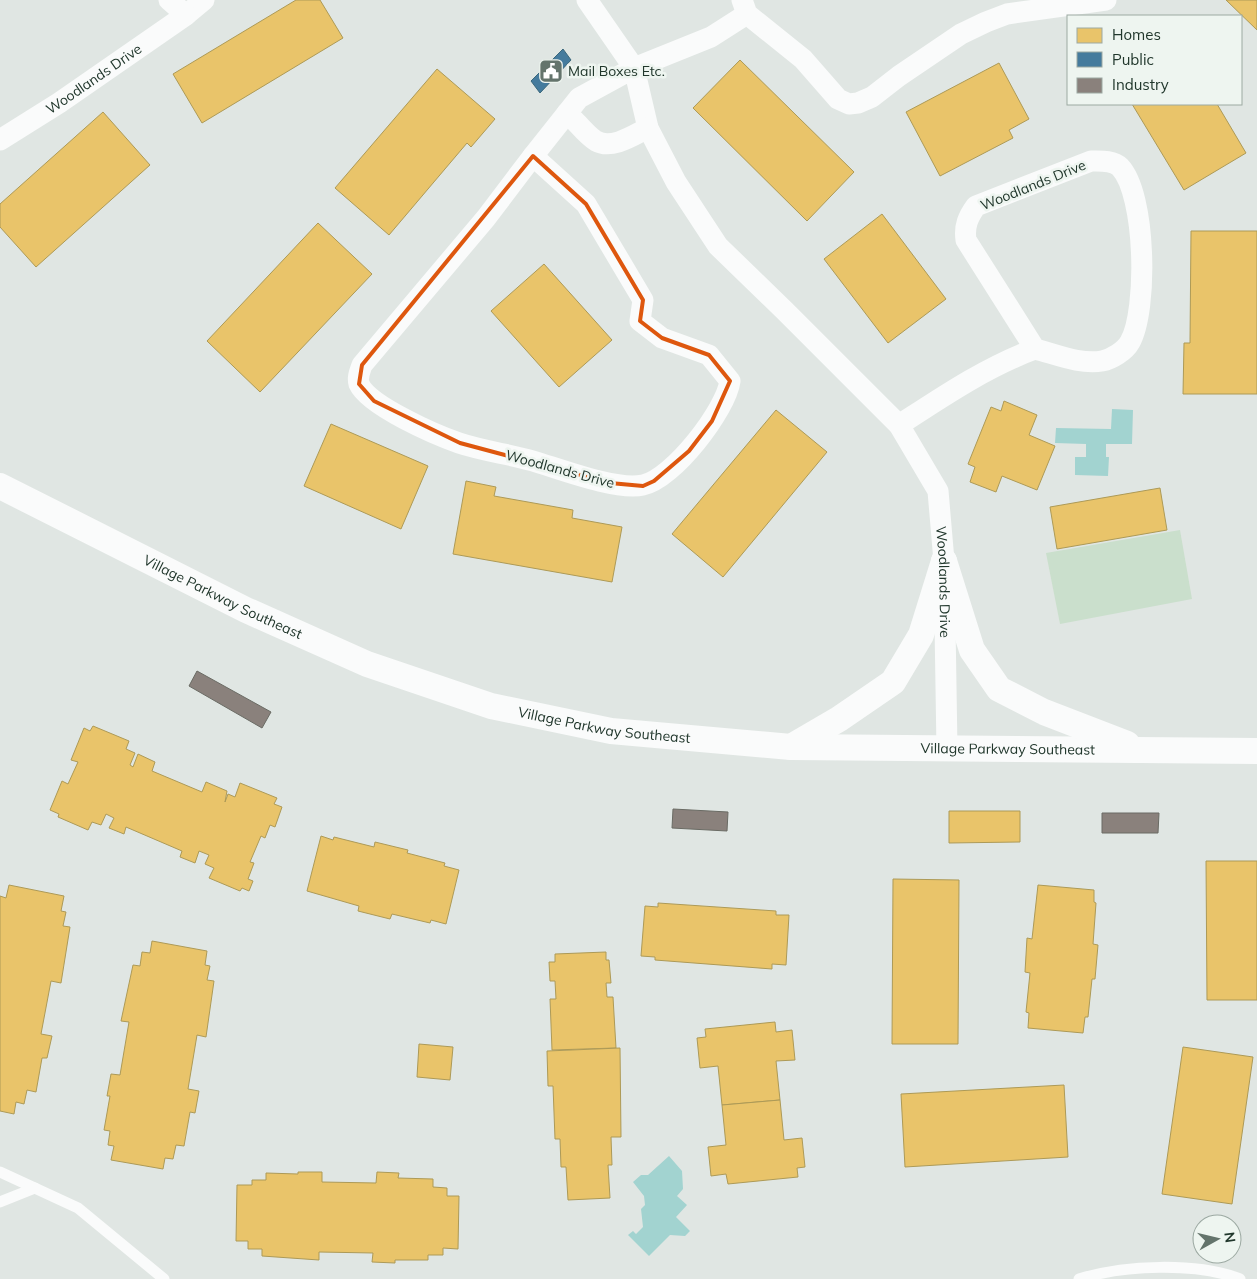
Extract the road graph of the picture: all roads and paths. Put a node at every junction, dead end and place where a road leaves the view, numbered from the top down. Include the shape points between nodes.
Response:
1 (169, 0) edge
2 (204, 0) edge
3 (587, 0) edge
4 (1106, 0) edge
5 (745, 7) edge
6 (186, 15) junction
7 (634, 68) junction
8 (568, 113) junction
9 (648, 128) junction
10 (0, 140) edge
11 (533, 156) junction
12 (1035, 349) junction
13 (899, 425) junction
14 (0, 486) edge
15 (944, 561) junction
16 (791, 747) junction
17 (947, 750) junction
18 (1142, 750) junction
19 (1257, 751) edge
20 (0, 1172) edge
21 (34, 1188) junction
22 (0, 1202) edge
23 (164, 1279) edge
24 (1080, 1279) edge
25 (1240, 1279) edge

1 - 6 street
2 - 6 street, Woodlands Drive
3 - 7 street, Woodlands Drive
4 - 5 street, Woodlands Drive via 1007,14 986,22 953,40 872,96 849,104 838,99 803,59
5 - 7 street, Woodlands Drive via 711,37
6 - 10 street, Woodlands Drive
7 - 8 street, Woodlands Drive via 578,98
7 - 9 street, Woodlands Drive
8 - 9 street via 596,141 604,143 620,142
8 - 11 street, Woodlands Drive
9 - 13 street, Woodlands Drive via 676,182 718,246
11 - 11 street, Woodlands Drive via 486,218 362,366 359,384 374,401 460,443 610,483 643,486 654,482 689,451 712,421 729,390 730,381 709,355 662,338 640,321 643,300 586,204
12 - 12 street, Woodlands Drive via 966,240 964,230 968,217 976,206 1091,161 1106,161 1119,166 1131,185 1136,204 1143,280 1130,342 1116,355 1090,362
12 - 13 street via 1012,357 951,391
13 - 15 street, Woodlands Drive via 938,491
14 - 16 street, Village Parkway Southeast via 255,614 367,664 491,706 610,731
15 - 16 street via 921,635 894,682
15 - 17 street, Woodlands Drive
15 - 18 street via 972,650 999,689 1044,712
16 - 17 street, Village Parkway Southeast
17 - 18 street, Village Parkway Southeast
18 - 19 street, Village Parkway Southeast
20 - 21 lane
21 - 22 lane
21 - 23 lane via 78,1208
24 - 25 lane via 1141,1268 1185,1269

